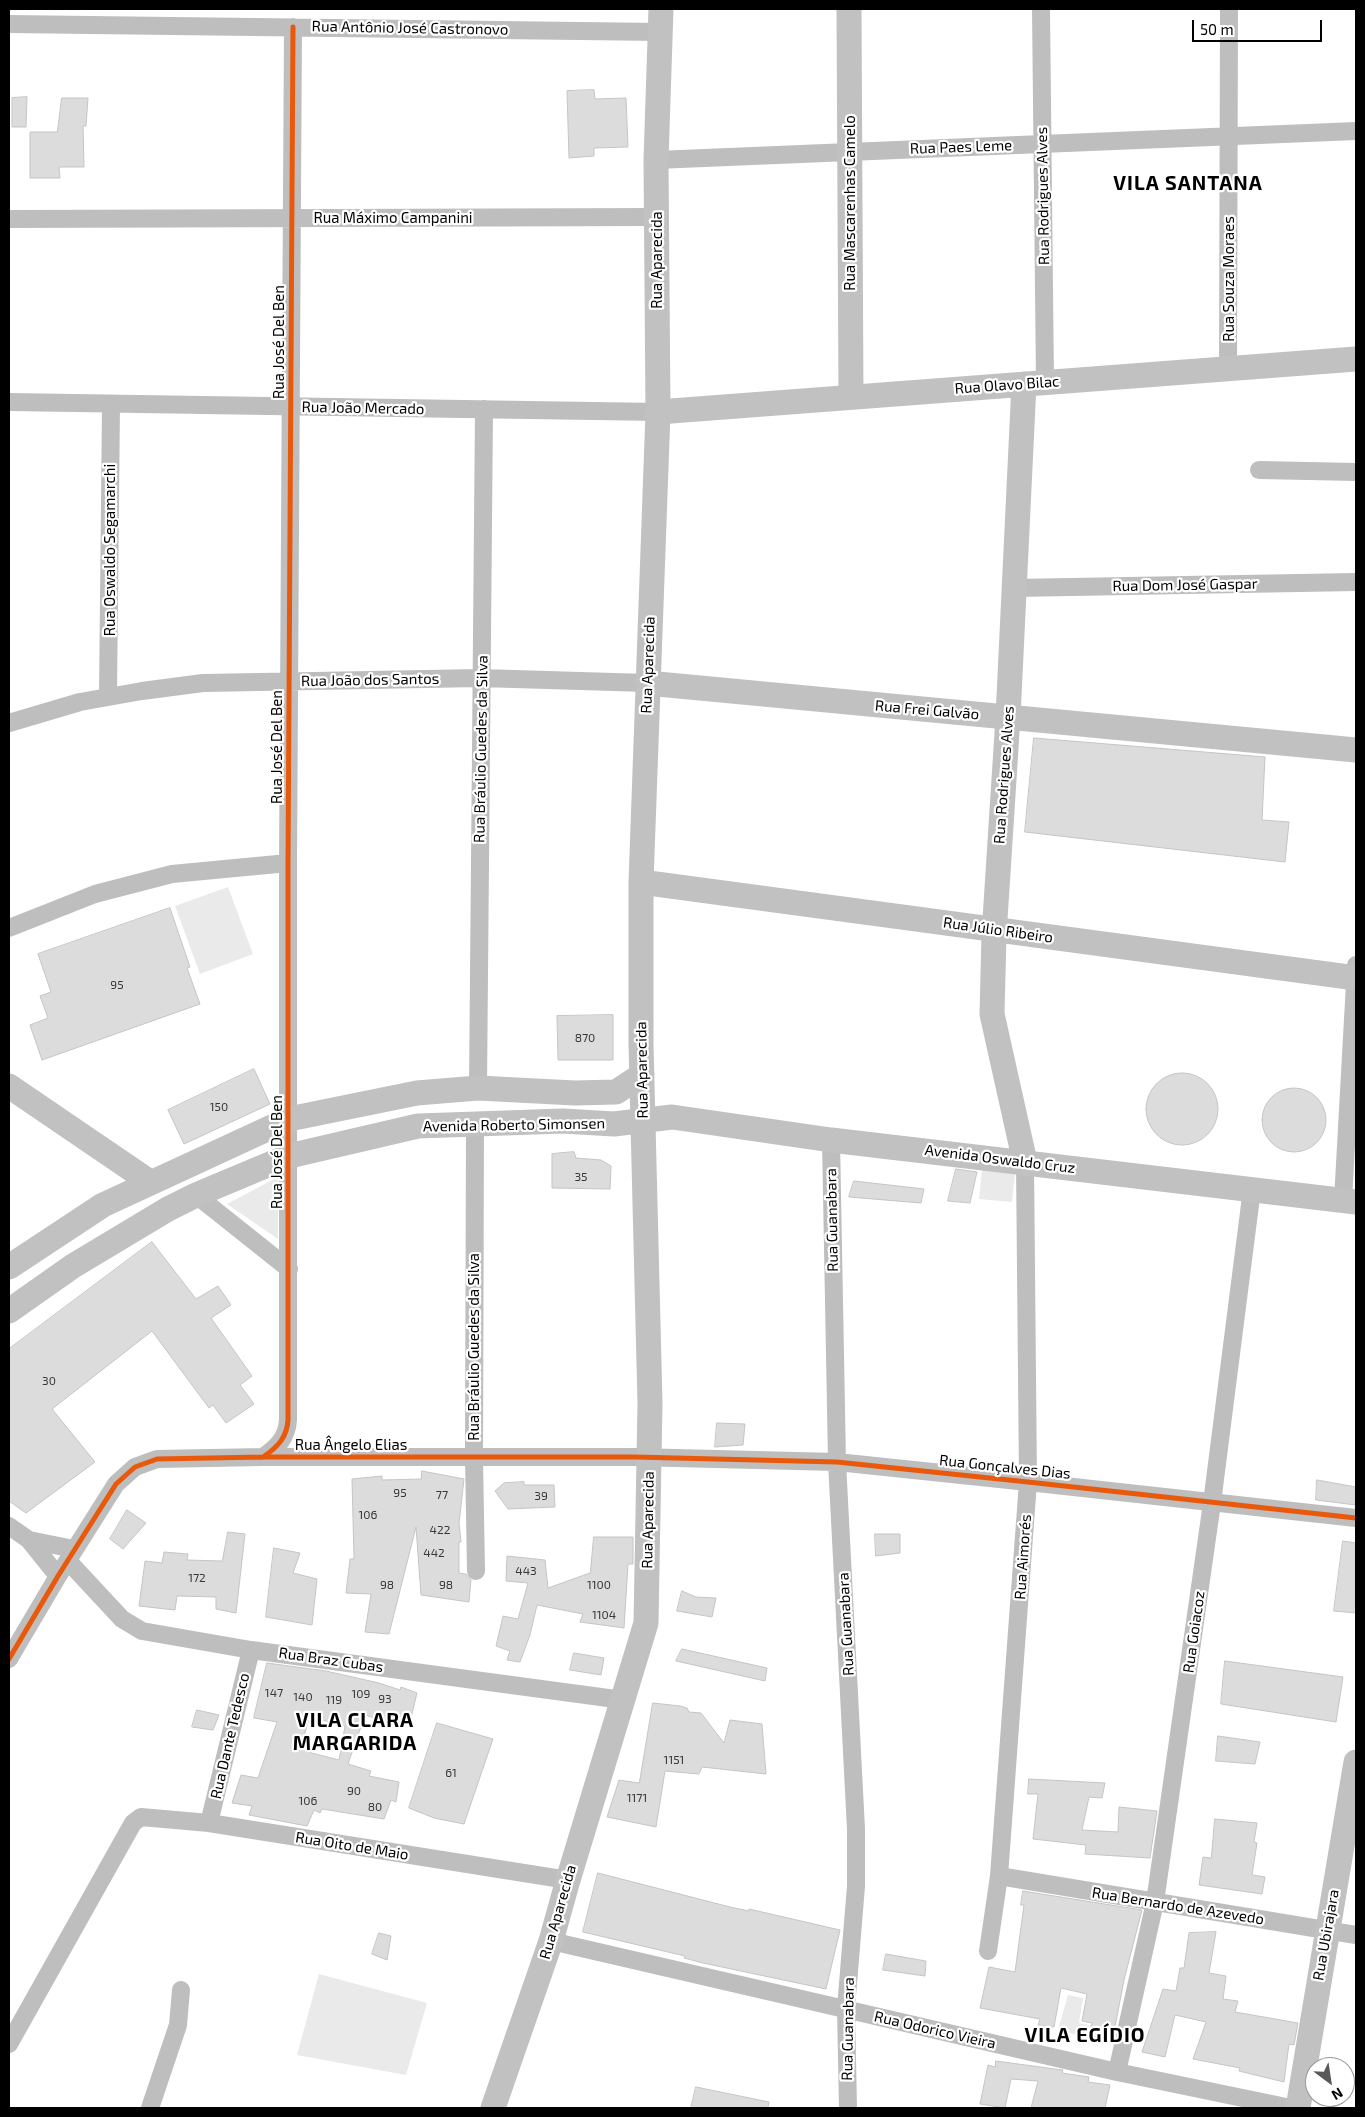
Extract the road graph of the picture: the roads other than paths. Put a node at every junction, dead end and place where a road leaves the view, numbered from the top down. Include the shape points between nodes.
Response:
1 (849, 9) edge
2 (1041, 9) edge
3 (1229, 9) edge
4 (661, 20) edge
5 (9, 24) edge
6 (293, 27) junction
7 (1356, 131) edge
8 (1229, 136) junction
9 (1042, 144) junction
10 (850, 152) junction
11 (656, 160) junction
12 (656, 216) junction
13 (292, 218) junction
14 (9, 219) edge
15 (1356, 359) edge
16 (1228, 369) junction
17 (1035, 383) junction
18 (851, 397) junction
19 (9, 402) edge
20 (111, 404) junction
21 (291, 406) junction
22 (484, 409) junction
23 (658, 412) junction
24 (1259, 470) dead end
25 (1356, 472) edge
26 (1356, 582) edge
27 (1014, 588) junction
28 (482, 678) junction
29 (290, 682) junction
30 (647, 683) junction
31 (108, 696) junction
32 (1008, 717) junction
33 (9, 723) edge
34 (1356, 750) edge
35 (288, 863) junction
36 (641, 882) junction
37 (9, 928) edge
38 (994, 929) junction
39 (1356, 974) edge
40 (642, 1075) junction
41 (9, 1086) edge
42 (478, 1088) junction
43 (289, 1119) junction
44 (644, 1121) junction
45 (475, 1123) junction
46 (831, 1140) junction
47 (289, 1156) junction
48 (1025, 1162) junction
49 (150, 1182) junction
50 (1252, 1189) junction
51 (196, 1195) junction
52 (1350, 1201) edge
53 (9, 1267) edge
54 (289, 1269) junction
55 (9, 1312) edge
56 (288, 1430) junction
57 (263, 1457) junction
58 (649, 1457) junction
59 (319, 1458) junction
60 (474, 1458) junction
61 (837, 1462) junction
62 (1028, 1482) junction
63 (1212, 1503) junction
64 (1356, 1518) edge
65 (9, 1526) edge
66 (29, 1540) junction
67 (67, 1562) junction
68 (476, 1572) dead end
69 (251, 1650) junction
70 (9, 1659) edge
71 (623, 1700) junction
72 (1356, 1762) edge
73 (210, 1823) junction
74 (999, 1876) junction
75 (568, 1880) junction
76 (1155, 1902) junction
77 (1327, 1930) junction
78 (1356, 1935) edge
79 (551, 1941) junction
80 (988, 1951) dead end
81 (181, 1990) dead end
82 (846, 2008) junction
83 (9, 2044) edge
84 (1117, 2072) junction
85 (150, 2108) edge
86 (493, 2108) edge
87 (848, 2108) edge
88 (1291, 2108) edge
89 (1298, 2108) edge

1 - 10 main road, Rua Mascarenhas Camelo
2 - 9 street, Rua Rodrigues Alves
3 - 8 street, Rua Souza Moraes
4 - 6 street, Rua Antônio José Castronovo
4 - 11 main road, Rua Aparecida
5 - 6 street, Rua Antônio José Castronovo
6 - 13 street, Rua José Del Ben
7 - 8 street, Rua Paes Leme
8 - 9 street, Rua Paes Leme
8 - 16 street, Rua Souza Moraes
9 - 10 street, Rua Paes Leme
9 - 17 street, Rua Rodrigues Alves
10 - 11 street, Rua Paes Leme
10 - 18 main road, Rua Mascarenhas Camelo
11 - 12 main road, Rua Aparecida
12 - 13 street, Rua Máximo Campanini
12 - 23 main road, Rua Aparecida
13 - 14 street, Rua Máximo Campanini
13 - 21 street, Rua José Del Ben
15 - 16 main road, Rua Olavo Bilac
16 - 17 main road, Rua Olavo Bilac
17 - 18 main road, Rua Olavo Bilac
17 - 27 main road, Rua Rodrigues Alves
18 - 23 main road, Rua Olavo Bilac
19 - 20 street, Rua João Mercado
20 - 21 street, Rua João Mercado
20 - 31 street, Rua Oswaldo Segamarchi
21 - 22 street, Rua João Mercado
21 - 29 street, Rua José Del Ben
22 - 23 street, Rua João Mercado
22 - 28 street, Rua Bráulio Guedes da Silva
23 - 30 main road, Rua Aparecida
24 - 25 street
26 - 27 street, Rua Dom José Gaspar
27 - 32 main road, Rua Rodrigues Alves
28 - 29 street, Rua João dos Santos
28 - 30 street, Rua João dos Santos
28 - 42 street, Rua Bráulio Guedes da Silva
29 - 31 street, Rua João dos Santos via 203,683
29 - 35 street, Rua José Del Ben
30 - 32 main road, Rua Frei Galvão
30 - 36 main road, Rua Aparecida
31 - 33 street, Rua João dos Santos
32 - 34 main road, Rua Frei Galvão
32 - 38 main road, Rua Rodrigues Alves
35 - 37 street via 172,874 95,894
35 - 43 street, Rua José Del Ben
36 - 38 main road, Rua Júlio Ribeiro
36 - 40 main road, Rua Aparecida
38 - 39 main road, Rua Júlio Ribeiro
38 - 48 main road, Rua Rodrigues Alves via 992,1014
39 - 52 street
40 - 42 main road, Avenida Roberto Simonsen via 616,1092
40 - 44 main road, Rua Aparecida
41 - 49 main road
42 - 43 main road, Avenida Roberto Simonsen via 417,1093
43 - 47 street, Rua José Del Ben
43 - 49 main road, Avenida Roberto Simonsen
44 - 45 main road, Avenida Roberto Simonsen via 614,1124 563,1121
44 - 46 main road, Avenida Oswaldo Cruz via 672,1118
44 - 58 main road, Rua Aparecida
45 - 47 main road, Avenida Roberto Simonsen via 418,1126
45 - 60 street, Rua Bráulio Guedes da Silva
46 - 48 main road, Avenida Oswaldo Cruz
46 - 61 street, Rua Guanabara
47 - 51 main road, Avenida Roberto Simonsen
47 - 54 street, Rua José Del Ben
48 - 50 main road, Avenida Oswaldo Cruz
48 - 62 street, Rua Aimorés
49 - 53 main road, Avenida Roberto Simonsen via 103,1205
50 - 52 main road, Avenida Oswaldo Cruz
50 - 63 street, Rua Goiacoz
51 - 54 street
51 - 55 main road, Avenida Roberto Simonsen via 73,1266
54 - 56 street, Rua José Del Ben
56 - 57 street via 278,1445
56 - 59 street via 298,1445
57 - 59 street, Rua Ângelo Elias
57 - 67 street, Rua Ângelo Elias via 157,1459 135,1467 116,1484
58 - 60 street, Rua Ângelo Elias
58 - 61 street, Rua Gonçalves Dias
58 - 71 main road, Rua Aparecida via 646,1623
59 - 60 street, Rua Ângelo Elias
60 - 68 street, Rua Bráulio Guedes da Silva
61 - 62 street, Rua Gonçalves Dias
61 - 82 street, Rua Guanabara via 856,1829 856,1886
62 - 63 street, Rua Gonçalves Dias
62 - 74 street, Rua Aimorés
63 - 64 street, Rua Gonçalves Dias
63 - 76 street, Rua Goiacoz
65 - 66 street
66 - 67 street
66 - 67 street, Rua Braz Cubas
67 - 69 street, Rua Braz Cubas via 131,1626 142,1631
67 - 70 street, Rua Ângelo Elias
69 - 71 street, Rua Braz Cubas
69 - 73 street, Rua Dante Tedesco
71 - 75 main road, Rua Aparecida
72 - 77 main road, Rua Ubirajara
73 - 75 street, Rua Oito de Maio
73 - 83 street, Rua Oito de Maio via 141,1817 136,1820
74 - 76 street, Rua Bernardo de Azevedo
74 - 80 street, Rua Aimorés
75 - 79 main road, Rua Aparecida
76 - 77 street, Rua Bernardo de Azevedo
76 - 84 street, Rua Goiacoz
77 - 78 street, Rua Bernardo de Azevedo
77 - 89 main road, Rua Ubirajara
79 - 82 street, Rua Odorico Vieira
79 - 86 main road, Rua Aparecida
81 - 85 street via 178,2025
82 - 84 street, Rua Odorico Vieira
82 - 87 street, Rua Guanabara
84 - 88 street, Rua Odorico Vieira

